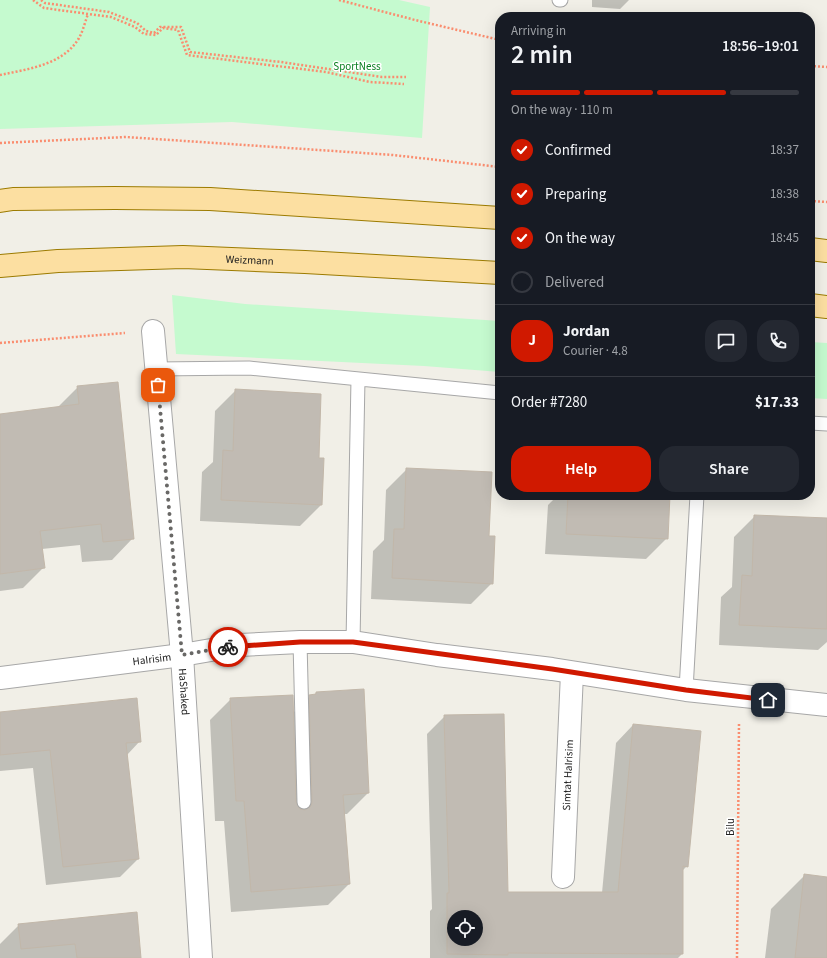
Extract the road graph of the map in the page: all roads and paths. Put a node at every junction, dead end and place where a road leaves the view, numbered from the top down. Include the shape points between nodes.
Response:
1 (33, 0) edge
2 (41, 0) edge
3 (339, 0) edge
4 (88, 14) junction
5 (495, 39) edge
6 (815, 66) edge
7 (827, 67) edge
8 (0, 75) edge
9 (406, 77) dead end
10 (404, 84) dead end
11 (0, 143) edge
12 (495, 167) edge
13 (0, 201) edge
14 (815, 201) edge
15 (827, 202) edge
16 (495, 218) edge
17 (815, 250) edge
18 (827, 251) edge
19 (0, 266) edge
20 (495, 273) edge
21 (815, 306) edge
22 (827, 307) edge
23 (153, 331) joint
24 (0, 343) edge
25 (156, 369) junction
26 (358, 379) junction
27 (495, 392) edge
28 (815, 423) edge
29 (827, 424) edge
30 (697, 500) edge
31 (300, 642) junction
32 (353, 642) junction
33 (182, 655) junction
34 (572, 672) junction
35 (0, 678) edge
36 (686, 690) junction
37 (739, 696) junction
38 (827, 705) edge
39 (304, 802) dead end
40 (563, 877) dead end
41 (201, 958) edge
42 (737, 958) edge

1 - 4 path via 44,8
2 - 9 path via 45,4 109,12 154,33 160,27 181,27 190,52 382,77
3 - 5 path
4 - 8 path via 79,38 65,54 37,67
4 - 10 path via 110,17 135,27 144,34 156,35 163,28 178,30 187,56 326,72 370,82
6 - 7 path
11 - 12 path via 126,137 393,155
13 - 16 main road via 210,199
14 - 15 path
17 - 18 main road
19 - 20 main road, Weizmann via 58,260 183,257
21 - 22 main road
23 - 24 path
23 - 25 street, HaShaked
25 - 26 lane via 249,368
25 - 33 street, HaShaked
26 - 27 lane
26 - 32 lane
28 - 29 lane
30 - 36 lane
31 - 32 street, HaIrisim
31 - 33 street, HaIrisim via 240,645
31 - 39 lane
32 - 34 street, HaIrisim
33 - 35 street, HaIrisim
33 - 41 street, HaShaked
34 - 36 street, HaIrisim
34 - 40 street, Simtat HaIrisim
36 - 37 street, HaIrisim
37 - 38 street, HaIrisim
37 - 42 path, Bilu

